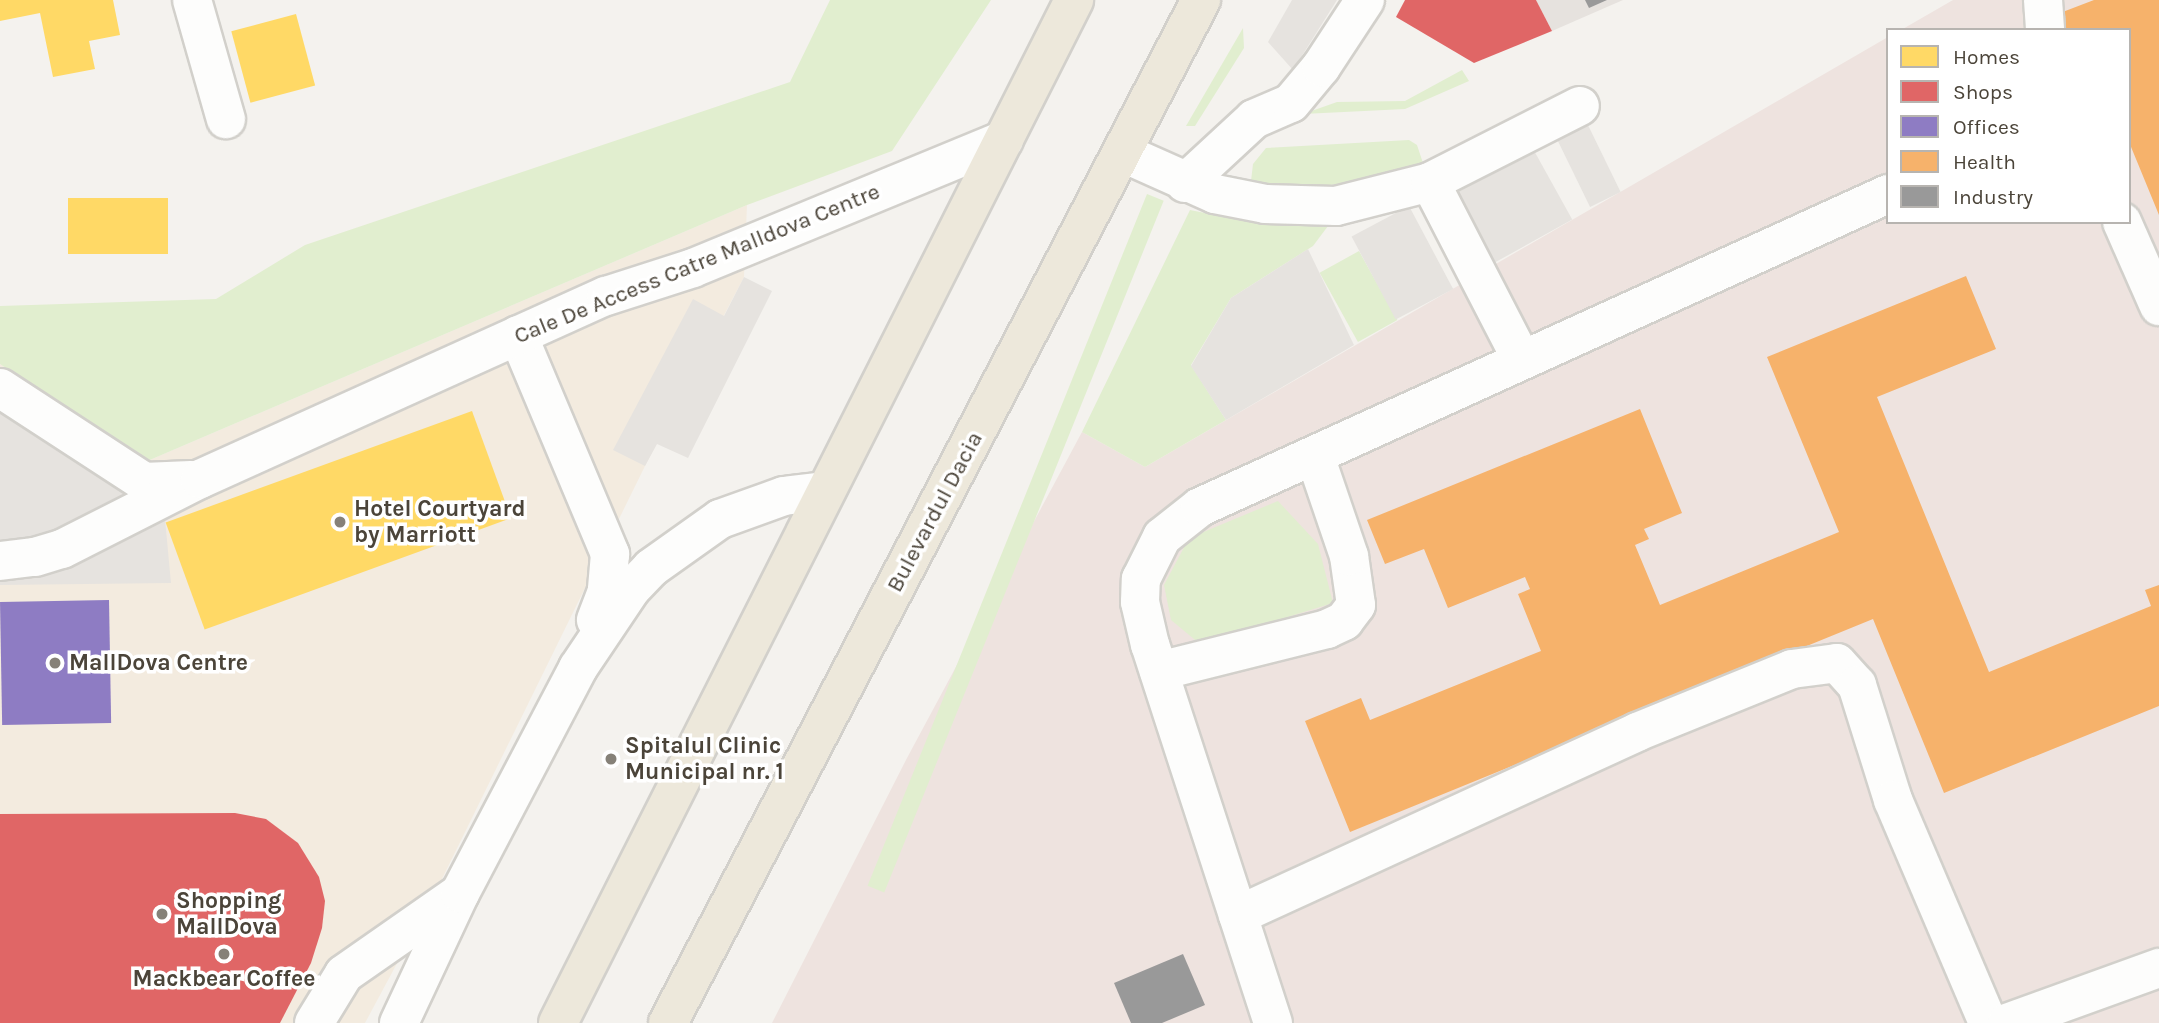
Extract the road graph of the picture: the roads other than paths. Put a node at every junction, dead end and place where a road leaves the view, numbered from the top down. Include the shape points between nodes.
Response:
1 (192, 0) edge
2 (1074, 0) edge
3 (1364, 0) edge
4 (2043, 0) edge
5 (1200, 3) edge
6 (2045, 28) edge
7 (1580, 106) dead end
8 (226, 119) dead end
9 (1004, 140) junction
10 (1123, 153) junction
11 (1430, 182) junction
12 (1185, 183) junction
13 (1886, 195) edge
14 (2123, 224) edge
15 (2159, 306) edge
16 (519, 335) junction
17 (1522, 360) junction
18 (0, 387) edge
19 (1315, 456) junction
20 (200, 479) junction
21 (825, 491) junction
22 (0, 561) edge
23 (579, 667) junction
24 (1159, 671) junction
25 (460, 893) junction
26 (1238, 915) junction
27 (2159, 968) edge
28 (314, 1023) edge
29 (400, 1023) edge
30 (558, 1023) edge
31 (668, 1023) edge
32 (1273, 1023) edge
33 (1988, 1023) edge
34 (2007, 1023) edge

1 - 8 street
2 - 9 highway
3 - 12 street via 1321,67 1291,103 1254,119
4 - 6 street
5 - 10 highway, Bulevardul Dacia
7 - 11 street
9 - 16 street, Cale De Access Catre Malldova Centre via 693,268 606,296
9 - 21 highway
10 - 12 street
10 - 31 highway, Bulevardul Dacia
11 - 12 street via 1336,206 1300,207 1215,194
11 - 17 street
13 - 17 street
14 - 15 street
16 - 20 street, Cale De Access Catre Malldova Centre
16 - 23 street via 610,554 607,591
17 - 19 street
18 - 20 street via 144,482
19 - 24 street via 1199,507 1162,537 1141,579 1140,602
19 - 24 street via 1349,556 1356,605 1344,621 1327,629
20 - 22 street via 62,549
21 - 23 street via 784,496 720,519 671,553 631,589
21 - 30 highway
23 - 25 street
24 - 26 street
25 - 28 street via 344,974
25 - 29 street
26 - 32 street
26 - 33 street via 1637,732 1792,668 1837,663 1857,685 1894,800
27 - 34 street

